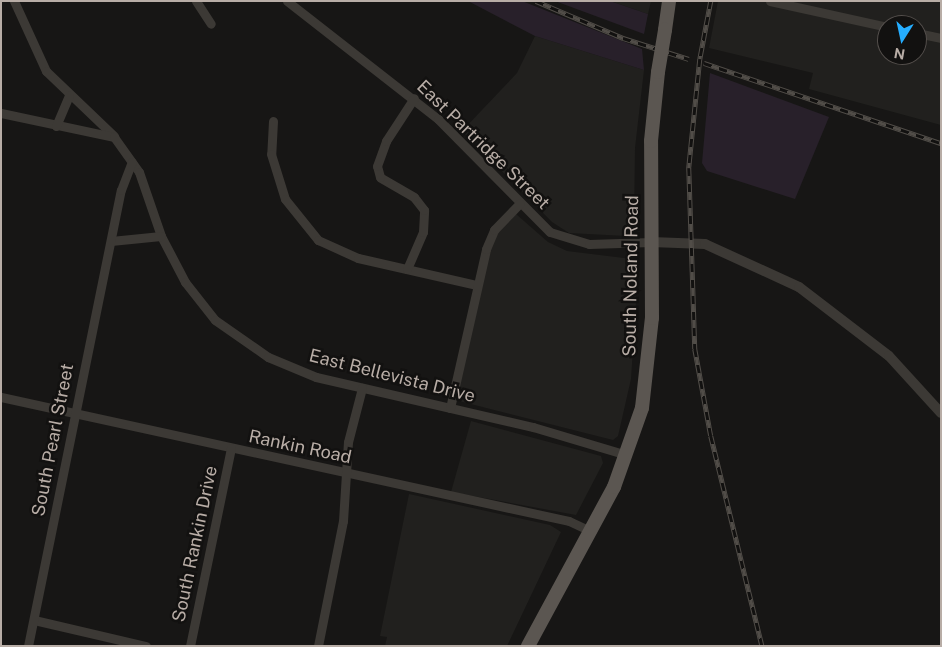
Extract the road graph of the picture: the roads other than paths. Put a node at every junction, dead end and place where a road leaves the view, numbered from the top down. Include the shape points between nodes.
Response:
1 (14, 1) edge
2 (196, 1) edge
3 (286, 1) edge
4 (669, 1) edge
5 (770, 1) edge
6 (211, 24) dead end
7 (877, 24) edge
8 (927, 35) edge
9 (941, 38) edge
10 (70, 96) junction
11 (414, 98) junction
12 (1, 113) edge
13 (273, 121) dead end
14 (56, 126) junction
15 (114, 137) junction
16 (132, 162) junction
17 (520, 203) junction
18 (161, 236) junction
19 (111, 241) junction
20 (651, 242) junction
21 (407, 269) junction
22 (477, 286) junction
23 (362, 388) junction
24 (1, 397) edge
25 (450, 408) junction
26 (75, 412) junction
27 (941, 413) edge
28 (231, 448) junction
29 (627, 456) junction
30 (347, 474) junction
31 (590, 531) junction
32 (34, 620) junction
33 (28, 646) edge
34 (146, 646) edge
35 (190, 646) edge
36 (318, 646) edge
37 (528, 646) edge

1 - 10 street via 36,57
2 - 6 street
3 - 11 street, East Partridge Street
4 - 20 main road, South Noland Road, bridge via 651,141
5 - 7 street
8 - 9 street
10 - 14 street
10 - 15 street
11 - 17 street, East Partridge Street
11 - 21 street via 386,141 377,166 380,178 414,197 424,210 423,232
12 - 14 street
13 - 21 street via 271,154 285,199 297,219 334,249
14 - 15 street
15 - 16 street, East Bellevista Drive
16 - 18 street, East Bellevista Drive
16 - 19 street, South Pearl Street
17 - 20 street, East Partridge Street via 550,232 570,240
17 - 22 street via 494,230
18 - 19 street
18 - 23 street, East Bellevista Drive via 194,294 241,342 316,377
19 - 26 street, South Pearl Street
20 - 27 street via 705,244 799,287 889,356
20 - 29 main road, South Noland Road via 650,360
21 - 22 street
22 - 25 street
23 - 25 street, East Bellevista Drive
23 - 30 street via 348,442
24 - 26 street, Rankin Road
25 - 29 street, East Bellevista Drive via 533,427
26 - 28 street, Rankin Road
26 - 32 street, South Pearl Street
28 - 30 street, Rankin Road
28 - 35 street, South Rankin Drive
29 - 31 main road, South Noland Road
30 - 31 street, Rankin Road via 569,522
30 - 36 street via 343,521
31 - 37 main road, South Noland Road
32 - 33 street, South Pearl Street
32 - 34 street

